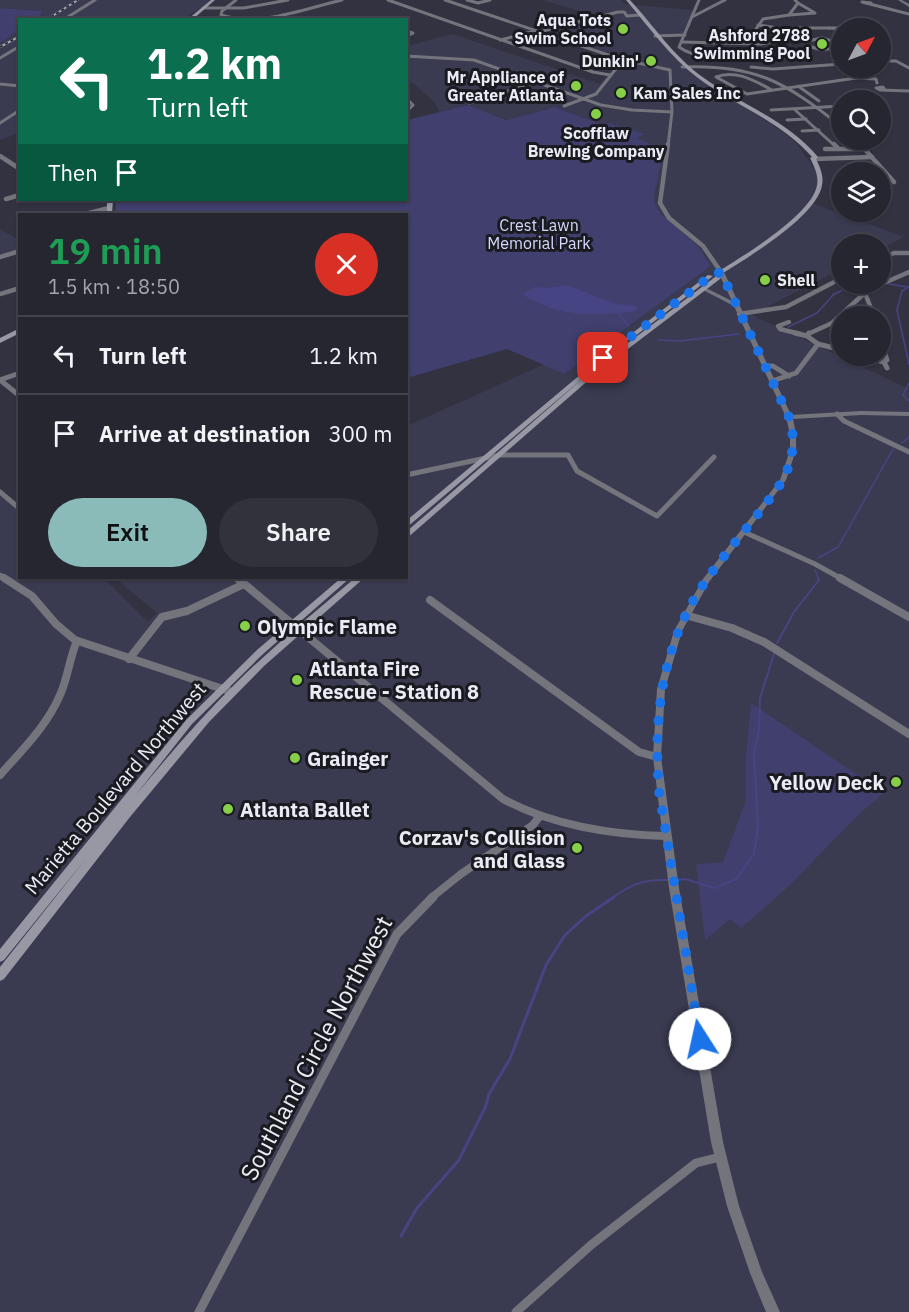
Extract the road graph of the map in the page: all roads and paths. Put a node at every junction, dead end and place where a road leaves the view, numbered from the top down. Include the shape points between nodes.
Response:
1 (94, 0) edge
2 (213, 0) edge
3 (236, 0) edge
4 (288, 0) edge
5 (342, 0) edge
6 (388, 0) edge
7 (445, 0) edge
8 (459, 0) edge
9 (467, 0) edge
10 (490, 0) edge
11 (628, 0) edge
12 (699, 0) edge
13 (725, 0) edge
14 (900, 0) edge
15 (281, 1) edge
16 (453, 2) junction
17 (796, 2) edge
18 (871, 3) dead end
19 (909, 6) edge
20 (253, 7) junction
21 (203, 8) junction
22 (225, 9) junction
23 (588, 14) dead end
24 (909, 14) edge
25 (640, 15) junction
26 (789, 15) junction
27 (268, 16) junction
28 (598, 17) junction
29 (692, 17) junction
30 (66, 18) edge
31 (191, 18) edge
32 (758, 26) junction
33 (829, 28) edge
34 (537, 31) junction
35 (685, 35) junction
36 (658, 36) junction
37 (501, 40) junction
38 (804, 40) junction
39 (682, 41) junction
40 (831, 41) edge
41 (750, 44) junction
42 (18, 47) edge
43 (831, 49) edge
44 (408, 56) edge
45 (749, 56) dead end
46 (0, 58) edge
47 (624, 60) junction
48 (732, 62) dead end
49 (891, 62) edge
50 (831, 65) edge
51 (722, 66) junction
52 (748, 66) dead end
53 (685, 67) junction
54 (909, 68) edge
55 (610, 75) junction
56 (823, 75) dead end
57 (850, 78) edge
58 (800, 79) dead end
59 (834, 81) junction
60 (538, 82) junction
61 (0, 84) edge
62 (810, 85) junction
63 (18, 86) edge
64 (798, 86) junction
65 (790, 87) junction
66 (772, 90) junction
67 (891, 90) edge
68 (909, 91) edge
69 (585, 99) junction
70 (819, 101) dead end
71 (468, 103) dead end
72 (564, 106) dead end
73 (831, 106) edge
74 (816, 107) junction
75 (794, 109) junction
76 (771, 110) dead end
77 (18, 111) edge
78 (672, 112) junction
79 (806, 118) junction
80 (830, 118) edge
81 (787, 120) dead end
82 (0, 123) edge
83 (819, 130) junction
84 (802, 131) dead end
85 (831, 141) edge
86 (825, 149) dead end
87 (831, 149) edge
88 (866, 150) edge
89 (0, 156) edge
90 (872, 157) junction
91 (813, 158) junction
92 (18, 168) edge
93 (894, 182) dead end
94 (18, 196) edge
95 (6, 199) dead end
96 (109, 211) edge
97 (93, 213) edge
98 (18, 252) edge
99 (909, 253) edge
100 (891, 254) edge
101 (0, 257) edge
102 (721, 272) junction
103 (909, 272) edge
104 (891, 280) edge
105 (831, 284) edge
106 (18, 289) edge
107 (704, 289) junction
108 (0, 294) edge
109 (863, 294) edge
110 (735, 305) junction
111 (850, 306) edge
112 (740, 314) junction
113 (789, 322) dead end
114 (831, 324) edge
115 (18, 331) edge
116 (807, 336) junction
117 (2, 338) edge
118 (818, 344) junction
119 (831, 347) edge
120 (765, 366) junction
121 (18, 374) edge
122 (789, 376) junction
123 (0, 380) edge
124 (772, 381) junction
125 (18, 394) edge
126 (837, 414) junction
127 (909, 414) edge
128 (789, 417) junction
129 (909, 452) edge
130 (500, 455) junction
131 (487, 457) junction
132 (714, 457) dead end
133 (408, 474) edge
134 (0, 492) edge
135 (18, 507) edge
136 (408, 524) edge
137 (744, 532) junction
138 (408, 535) edge
139 (0, 574) edge
140 (238, 579) edge
141 (345, 579) edge
142 (359, 579) edge
143 (244, 584) junction
144 (430, 600) dead end
145 (685, 615) junction
146 (909, 617) edge
147 (296, 627) junction
148 (77, 641) junction
149 (129, 659) junction
150 (227, 690) junction
151 (909, 734) edge
152 (657, 758) junction
153 (0, 775) edge
154 (539, 817) junction
155 (666, 836) junction
156 (0, 957) edge
157 (0, 976) edge
158 (720, 1157) junction
159 (198, 1312) edge
160 (516, 1312) edge
161 (773, 1312) edge

1 - 30 street
2 - 21 main road
3 - 22 street
4 - 15 street
5 - 27 street
6 - 37 street
7 - 16 street
8 - 16 street
9 - 10 street
9 - 16 street
11 - 25 main road
12 - 29 street
13 - 29 street
14 - 19 street
15 - 20 street
16 - 34 street
17 - 26 street
17 - 26 street via 815,13
18 - 24 street via 890,12
20 - 22 street
20 - 27 street
21 - 22 street
21 - 31 main road
22 - 27 street via 221,15 231,18
23 - 28 street
25 - 28 street via 620,12
25 - 36 main road
26 - 32 street via 764,19
28 - 34 street
29 - 35 street
32 - 33 street
32 - 41 street
34 - 37 street
34 - 47 street
35 - 36 street
35 - 39 street
36 - 53 main road
37 - 55 street
38 - 40 street
38 - 41 street
38 - 43 street via 805,45 817,49
39 - 41 street
39 - 45 street via 681,49 693,55
42 - 46 street
44 - 60 street via 476,61
47 - 55 street
47 - 78 street via 671,72
48 - 51 street
49 - 54 street
50 - 52 street via 773,69
51 - 53 street
51 - 65 street via 756,72
53 - 91 main road via 793,135
55 - 69 street via 598,92
56 - 59 street
57 - 59 street
58 - 62 street
59 - 62 street
60 - 69 street
60 - 71 street
61 - 63 street
62 - 64 street
64 - 65 street
64 - 70 street
65 - 66 street
65 - 74 street
66 - 66 street via 742,93 716,77 725,73 742,76
67 - 68 street
69 - 72 street
69 - 78 street via 621,108
73 - 74 street
74 - 75 street
74 - 80 street
75 - 76 street
75 - 79 street
77 - 82 street
78 - 102 street via 660,203 669,218 703,246
79 - 81 street
79 - 83 street
83 - 84 street
83 - 85 street
86 - 87 street
88 - 90 street
89 - 92 street
90 - 91 street
90 - 93 street
91 - 102 main road via 820,184 810,205
94 - 95 street
96 - 97 street
98 - 101 street
99 - 100 street
102 - 107 main road
102 - 110 street
102 - 131 main road via 614,349
103 - 104 street
105 - 112 street via 786,307
106 - 108 street
107 - 110 street
107 - 130 main road via 597,370
109 - 111 street
110 - 112 street
112 - 120 street
113 - 116 street via 778,326
114 - 116 street
115 - 117 main road
116 - 118 street
118 - 119 street
118 - 122 street via 796,373
120 - 122 street via 773,366
120 - 124 street
121 - 123 street
122 - 124 street
123 - 125 street
124 - 128 street
126 - 127 street
126 - 128 street
126 - 129 street
128 - 137 street via 794,441 790,465
130 - 131 street
130 - 132 street via 568,455 577,471 657,516
130 - 138 main road
131 - 133 street
131 - 136 main road
134 - 135 street
137 - 145 street
137 - 146 street via 812,563
139 - 148 street via 32,596
140 - 143 street
141 - 147 main road, Marietta Boulevard Northwest
142 - 147 main road
143 - 147 street
143 - 149 street via 187,612 162,617
144 - 152 street via 639,752
145 - 151 street via 765,642
145 - 152 street via 663,681
147 - 150 main road, Marietta Boulevard Northwest
147 - 154 street via 503,799
148 - 149 street
148 - 153 street via 52,712
149 - 150 street
150 - 156 main road, Marietta Boulevard Northwest via 164,752
150 - 157 main road
152 - 155 street
154 - 155 street
154 - 159 street, Southland Circle Northwest via 436,891 397,934
155 - 158 street
158 - 160 street via 696,1163 591,1245
158 - 161 street via 743,1235

